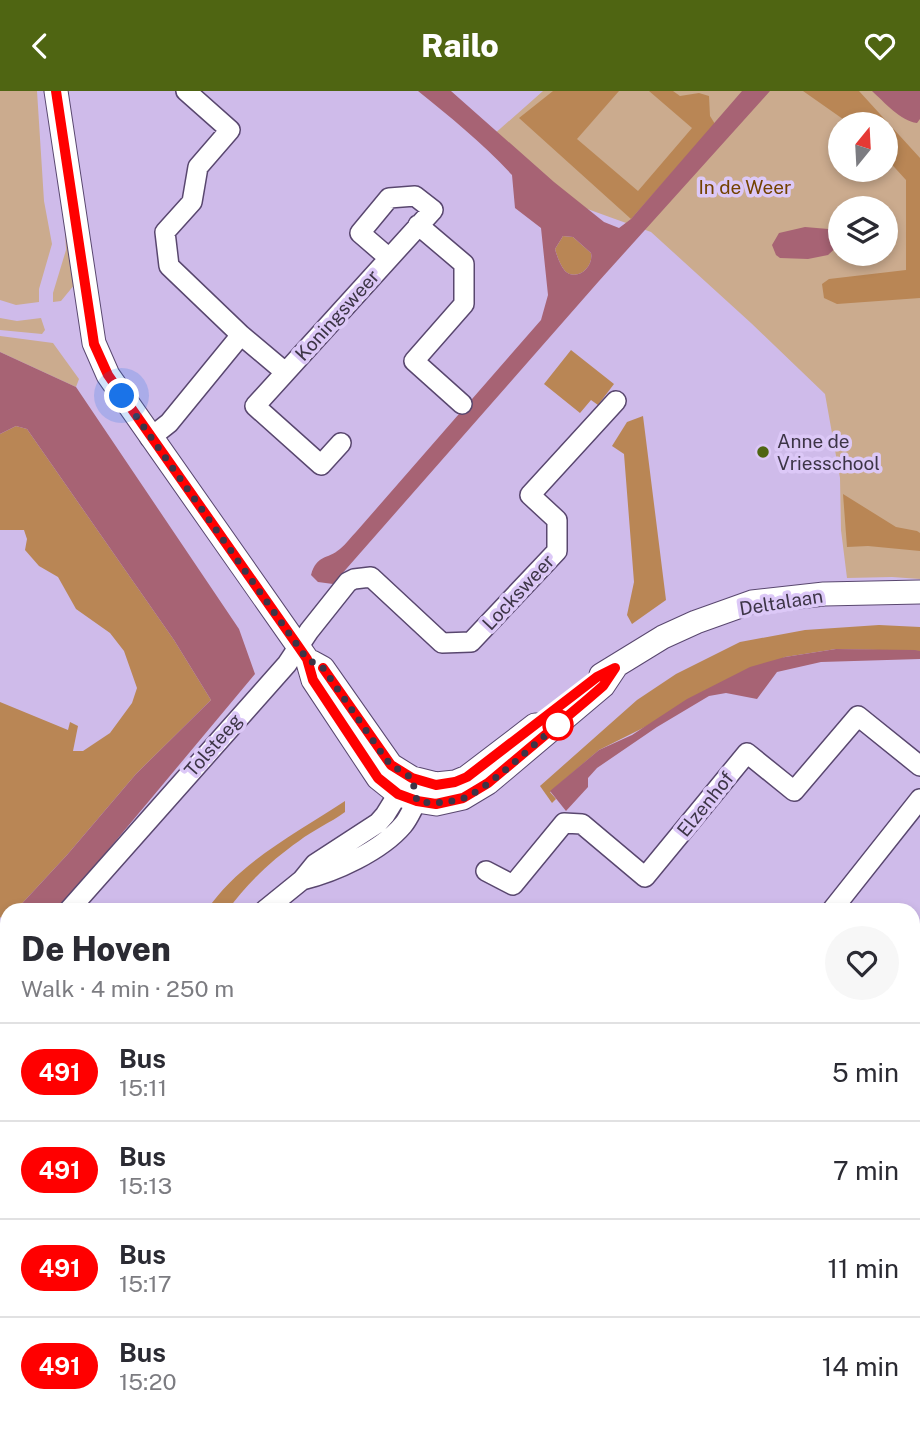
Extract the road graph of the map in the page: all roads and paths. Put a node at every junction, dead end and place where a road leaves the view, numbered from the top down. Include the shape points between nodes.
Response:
1 (56, 91) edge
2 (186, 91) edge
3 (418, 225) junction
4 (388, 258) junction
5 (241, 335) junction
6 (285, 372) junction
7 (616, 401) dead end
8 (462, 404) dead end
9 (150, 438) junction
10 (341, 443) dead end
11 (354, 579) joint
12 (920, 593) edge
13 (302, 652) junction
14 (920, 766) edge
15 (409, 791) junction
16 (920, 799) edge
17 (486, 871) dead end
18 (75, 903) edge
19 (274, 903) edge
20 (838, 903) edge

1 - 9 street via 94,344 108,375
2 - 5 street, Koningsweer via 230,129 198,167 192,202 165,232 169,266
3 - 4 street, Koningsweer
3 - 4 street, Koningsweer via 433,210 415,195 389,198 351,232
3 - 8 street via 464,264 464,304 414,361
4 - 6 street, Koningsweer
5 - 6 street, Koningsweer
5 - 9 street via 169,423
6 - 10 street, Koningsweer via 255,406 321,465
7 - 11 street, Locksweer via 530,495 557,520 557,551 471,642 442,643 371,577
9 - 13 street
11 - 13 street, Tolsteeg
12 - 15 street, Deltalaan via 824,594 752,602 696,622 597,677 467,777
13 - 15 street via 323,668
13 - 18 street, Tolsteeg
14 - 17 street, Elzenhof via 858,716 794,791 747,753 645,877 582,824 564,823 513,885
15 - 19 street via 378,823 315,864
16 - 20 street

